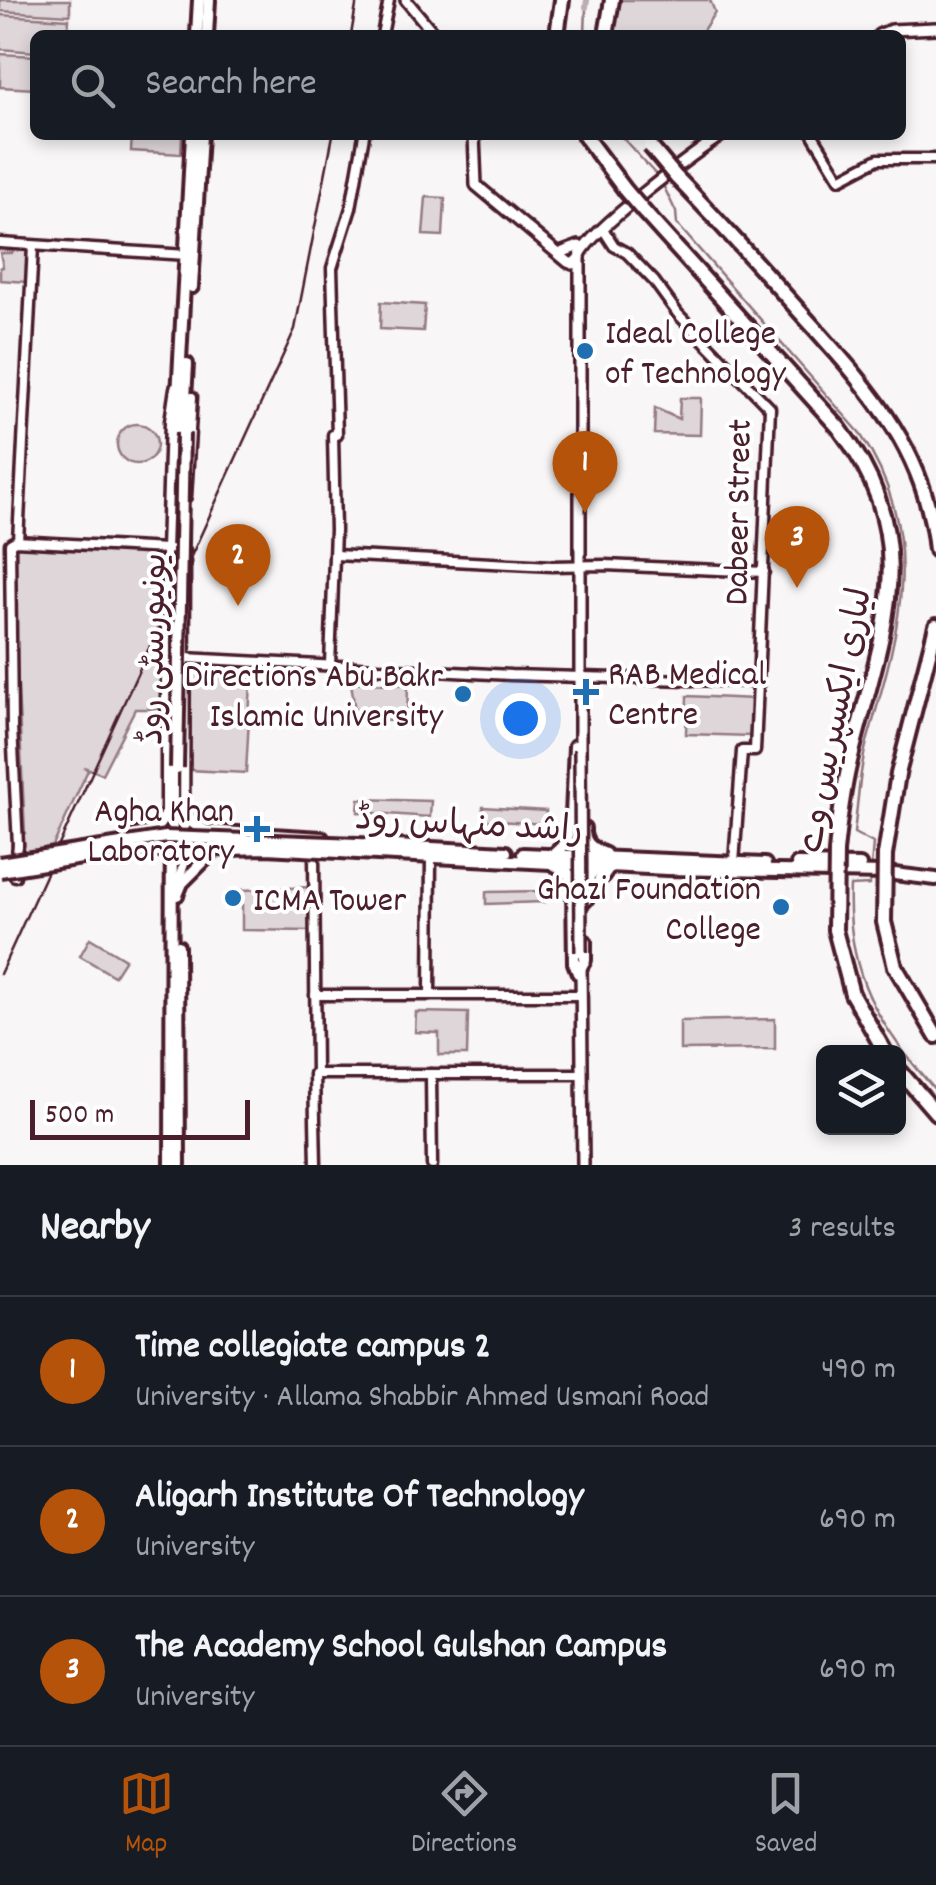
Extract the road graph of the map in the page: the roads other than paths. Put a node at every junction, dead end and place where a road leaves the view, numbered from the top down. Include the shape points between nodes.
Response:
1 (199, 0) edge
2 (209, 0) edge
3 (389, 0) edge
4 (410, 0) edge
5 (562, 0) edge
6 (612, 0) edge
7 (197, 30) edge
8 (207, 30) edge
9 (383, 30) edge
10 (434, 30) edge
11 (559, 30) edge
12 (607, 30) edge
13 (906, 30) edge
14 (936, 31) edge
15 (906, 34) edge
16 (192, 140) edge
17 (201, 140) edge
18 (363, 140) edge
19 (476, 140) edge
20 (476, 140) edge
21 (588, 140) edge
22 (646, 140) edge
23 (706, 140) edge
24 (715, 140) edge
25 (816, 140) edge
26 (936, 158) edge
27 (666, 174) junction
28 (632, 203) junction
29 (603, 230) junction
30 (0, 244) edge
31 (33, 246) junction
32 (186, 255) junction
33 (577, 260) junction
34 (184, 371) junction
35 (192, 397) joint
36 (14, 544) junction
37 (166, 550) junction
38 (185, 550) junction
39 (936, 550) edge
40 (335, 555) junction
41 (578, 566) junction
42 (764, 572) junction
43 (936, 626) edge
44 (165, 657) junction
45 (184, 658) junction
46 (330, 665) junction
47 (578, 676) junction
48 (760, 682) junction
49 (578, 747) junction
50 (174, 768) junction
51 (185, 812) junction
52 (168, 813) junction
53 (206, 830) junction
54 (152, 832) junction
55 (252, 833) junction
56 (392, 845) junction
57 (358, 848) junction
58 (250, 852) junction
59 (156, 853) junction
60 (212, 854) junction
61 (314, 855) junction
62 (428, 856) junction
63 (550, 858) junction
64 (613, 862) junction
65 (734, 862) junction
66 (691, 865) junction
67 (3, 867) edge
68 (830, 868) junction
69 (887, 870) junction
70 (936, 871) edge
71 (15, 876) dead end
72 (936, 879) edge
73 (176, 886) junction
74 (580, 970) junction
75 (430, 995) junction
76 (578, 995) junction
77 (315, 996) junction
78 (936, 1036) edge
79 (881, 1045) edge
80 (316, 1074) junction
81 (431, 1074) junction
82 (578, 1074) junction
83 (906, 1078) edge
84 (936, 1113) edge
85 (170, 1165) edge
86 (179, 1165) edge
87 (316, 1165) edge
88 (432, 1165) edge
89 (581, 1165) edge

1 - 7 main road
2 - 8 main road
3 - 9 street
4 - 10 main road
5 - 11 highway
6 - 12 highway
13 - 14 main road
14 - 15 main road
16 - 32 main road, یونیورسٹی روڈ
17 - 34 main road, یونیورسٹی روڈ
18 - 40 street via 332,268
19 - 33 main road via 479,180
20 - 33 main road via 476,185 566,261
21 - 79 highway, لیاری ایکسپریس وے, bridge via 644,212 840,428 882,513 890,560 888,616 845,785 834,911 852,994
22 - 39 highway, bridge via 877,399 911,456
23 - 27 main road
24 - 27 main road
25 - 26 street via 840,180 878,159
27 - 28 main road
28 - 29 main road
28 - 33 main road
29 - 33 main road
29 - 42 street, Dabeer Street via 770,408
30 - 31 street
31 - 32 street
31 - 36 street
32 - 34 main road, یونیورسٹی روڈ
33 - 41 main road
34 - 35 main road
34 - 37 street via 170,421
34 - 50 main road, یونیورسٹی روڈ, bridge
35 - 38 street
36 - 37 street
36 - 71 street
37 - 38 street
37 - 44 street
38 - 45 street
40 - 41 street
40 - 46 street
41 - 42 street
41 - 47 main road
42 - 48 street, Dabeer Street
43 - 78 highway, bridge via 898,774 882,890 890,953
44 - 45 street
44 - 52 street
45 - 46 street
45 - 51 street
46 - 47 street
47 - 48 street
47 - 49 main road
48 - 65 street, Dabeer Street via 755,752 742,750
49 - 63 main road via 571,839
49 - 64 main road via 584,836
49 - 74 main road, bridge
50 - 52 main road, یونیورسٹی روڈ
50 - 73 main road, یونیورسٹی روڈ
51 - 53 main road
51 - 73 street via 184,864
52 - 54 main road
52 - 73 main road, یونیورسٹی روڈ
53 - 55 main road
53 - 60 main road via 192,834 190,848
54 - 59 main road via 163,838
54 - 67 main road, bridge via 50,850
55 - 56 main road
55 - 58 main road
56 - 57 main road, راشد منہاس روڈ
56 - 63 main road, راشد منہاس روڈ
57 - 62 main road, راشد منہاس روڈ
57 - 67 main road, راشد منہاس روڈ, bridge via 166,836
58 - 60 main road
58 - 61 main road
59 - 67 main road, bridge
59 - 73 main road via 166,858
60 - 73 main road
61 - 62 main road
61 - 77 street
62 - 63 main road, راشد منہاس روڈ
62 - 75 street
63 - 64 main road, راشد منہاس روڈ
63 - 74 main road via 574,885 574,963
64 - 66 main road, راشد منہاس روڈ
64 - 74 main road via 584,906
65 - 66 main road, راشد منہاس روڈ
65 - 68 main road, راشد منہاس روڈ
66 - 68 main road, راشد منہاس روڈ
68 - 69 main road, راشد منہاس روڈ
69 - 70 main road, راشد منہاس روڈ
69 - 72 main road, راشد منہاس روڈ
73 - 85 main road, یونیورسٹی روڈ
73 - 86 main road, یونیورسٹی روڈ
74 - 76 main road
74 - 89 main road
75 - 76 street
75 - 77 street
76 - 82 main road
77 - 80 street
80 - 81 street
80 - 87 street
81 - 82 street
81 - 88 street
82 - 89 main road
83 - 84 highway

